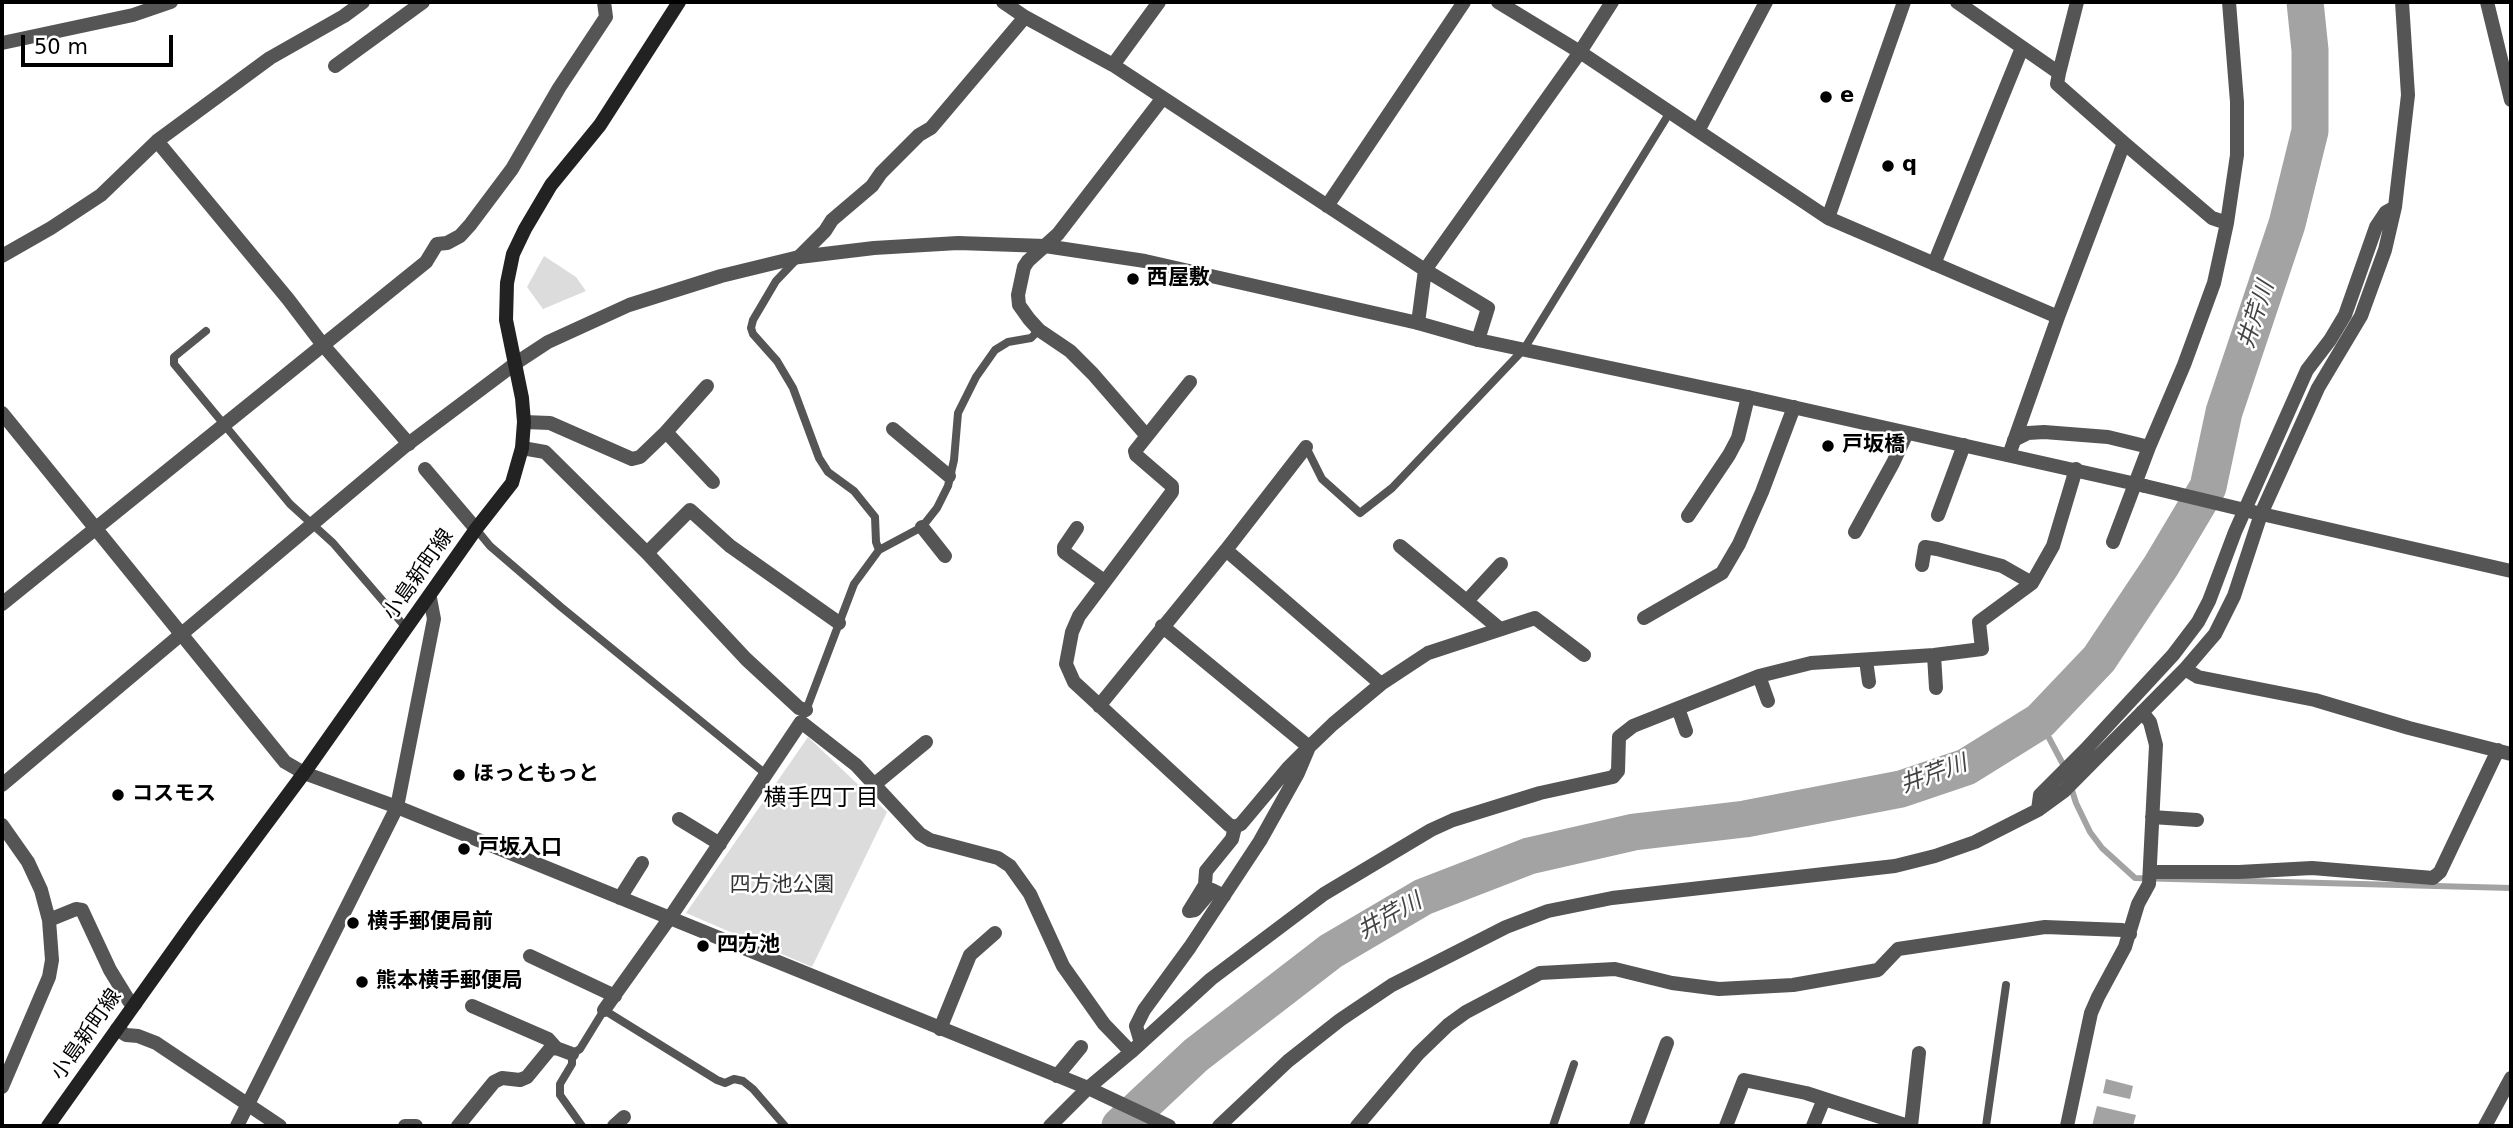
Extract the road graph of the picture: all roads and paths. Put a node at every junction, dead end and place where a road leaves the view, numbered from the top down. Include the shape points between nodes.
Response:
1 (171, 2) edge
2 (363, 2) edge
3 (423, 2) edge
4 (604, 2) edge
5 (679, 2) edge
6 (1003, 2) edge
7 (1159, 2) edge
8 (1465, 2) edge
9 (1498, 2) edge
10 (1612, 2) edge
11 (1766, 2) edge
12 (1904, 2) edge
13 (1957, 2) edge
14 (2077, 2) edge
15 (2229, 2) edge
16 (2402, 2) edge
17 (2487, 2) edge
18 (1025, 17) junction
19 (2, 43) edge
20 (2022, 48) junction
21 (1580, 52) junction
22 (1113, 65) junction
23 (335, 66) dead end
24 (2059, 73) junction
25 (1162, 99) junction
26 (2511, 100) edge
27 (1670, 112) junction
28 (1698, 131) junction
29 (156, 141) junction
30 (2124, 143) junction
31 (1327, 206) junction
32 (2395, 207) junction
33 (1828, 218) junction
34 (2227, 223) junction
35 (1045, 246) junction
36 (2, 256) edge
37 (799, 257) junction
38 (1934, 264) junction
39 (1425, 270) junction
40 (2058, 317) junction
41 (1418, 323) junction
42 (1039, 330) junction
43 (206, 331) dead end
44 (1478, 340) junction
45 (323, 345) junction
46 (1524, 349) junction
47 (516, 363) junction
48 (1190, 382) dead end
49 (707, 387) dead end
50 (1748, 397) junction
51 (1794, 407) junction
52 (2, 413) edge
53 (524, 422) junction
54 (225, 425) junction
55 (893, 429) dead end
56 (666, 432) junction
57 (1907, 433) junction
58 (1146, 435) junction
59 (2014, 440) junction
60 (409, 444) junction
61 (1964, 445) junction
62 (1306, 447) joint
63 (2148, 447) junction
64 (522, 448) junction
65 (2009, 456) junction
66 (425, 469) dead end
67 (2076, 469) junction
68 (949, 476) junction
69 (713, 482) dead end
70 (2140, 485) junction
71 (2257, 513) junction
72 (1688, 516) dead end
73 (1938, 516) dead end
74 (312, 525) junction
75 (922, 527) junction
76 (1077, 528) dead end
77 (95, 530) junction
78 (476, 530) junction
79 (1855, 532) dead end
80 (2113, 542) dead end
81 (1400, 546) dead end
82 (879, 550) junction
83 (1226, 550) junction
84 (647, 553) junction
85 (945, 556) dead end
86 (1501, 564) dead end
87 (1922, 565) dead end
88 (2511, 571) edge
89 (1104, 581) junction
90 (2032, 583) junction
91 (430, 598) junction
92 (1467, 601) junction
93 (2, 604) edge
94 (1644, 618) dead end
95 (839, 623) junction
96 (1162, 626) junction
97 (407, 629) junction
98 (1500, 629) junction
99 (180, 635) junction
100 (1584, 655) dead end
101 (1934, 655) junction
102 (1866, 660) junction
103 (2185, 669) junction
104 (1759, 676) junction
105 (1869, 682) dead end
106 (1381, 684) junction
107 (1937, 688) dead end
108 (1768, 701) dead end
109 (1099, 706) junction
110 (1678, 708) junction
111 (2142, 712) junction
112 (803, 716) junction
113 (1686, 731) dead end
114 (926, 742) dead end
115 (1309, 747) junction
116 (2505, 752) edge
117 (304, 773) junction
118 (767, 775) junction
119 (875, 784) junction
120 (2, 785) edge
121 (397, 807) junction
122 (2038, 810) junction
123 (2152, 817) junction
124 (679, 819) dead end
125 (2197, 820) dead end
126 (2, 825) edge
127 (1235, 827) junction
128 (720, 844) junction
129 (642, 863) dead end
130 (2150, 877) junction
131 (1224, 896) junction
132 (620, 898) junction
133 (669, 919) junction
134 (49, 920) junction
135 (995, 933) dead end
136 (2130, 933) junction
137 (530, 956) dead end
138 (2006, 985) dead end
139 (615, 996) junction
140 (135, 1004) junction
141 (472, 1006) dead end
142 (604, 1010) junction
143 (117, 1029) junction
144 (940, 1029) junction
145 (1667, 1043) dead end
146 (1081, 1046) dead end
147 (1136, 1047) junction
148 (556, 1048) junction
149 (1919, 1053) dead end
150 (572, 1054) junction
151 (1574, 1064) dead end
152 (1057, 1076) junction
153 (2511, 1078) edge
154 (2, 1087) edge
155 (1091, 1090) junction
156 (1824, 1099) junction
157 (248, 1106) junction
158 (1902, 1125) edge
159 (48, 1126) edge
160 (237, 1126) edge
161 (279, 1126) edge
162 (405, 1126) edge
163 (416, 1126) edge
164 (458, 1126) edge
165 (582, 1126) edge
166 (785, 1126) edge
167 (1050, 1126) edge
168 (1169, 1126) edge
169 (1219, 1126) edge
170 (1357, 1126) edge
171 (1553, 1126) edge
172 (1636, 1126) edge
173 (1726, 1126) edge
174 (1813, 1126) edge
175 (1986, 1126) edge
176 (2067, 1126) edge
177 (2486, 1126) edge

1 - 19 street via 133,15
2 - 29 street via 270,58
3 - 23 street
4 - 45 street via 606,17 512,169 470,225 460,236 433,248 426,262
5 - 47 main road, 小島新町線 via 600,125 551,185 513,254 506,320
6 - 18 street
7 - 22 street
8 - 31 street
9 - 21 street
10 - 21 street
11 - 28 street
12 - 33 street
13 - 20 street
14 - 24 street
15 - 34 street via 2237,155
16 - 32 street via 2408,95
17 - 26 street
18 - 22 street
18 - 37 street via 930,128
20 - 24 street
20 - 38 street
21 - 27 street
21 - 39 street
22 - 25 street
24 - 30 street via 2057,84
25 - 31 street
25 - 35 street
27 - 28 street
27 - 46 lane
28 - 33 street
29 - 36 street via 101,195
29 - 45 street
30 - 34 street via 2213,218
30 - 40 street
31 - 39 street
32 - 71 street via 2361,316 2318,388
32 - 122 street via 2376,227 2345,315 2307,370 2197,622 2173,655 2040,795
33 - 38 street
34 - 63 street via 2214,283
35 - 37 street via 958,243
35 - 41 street via 1145,261
35 - 42 street via 1024,267 1018,295 1019,305
37 - 47 street via 629,305 548,342
37 - 82 lane via 776,281 751,328 793,388 818,458 875,517
38 - 40 street
39 - 41 street
39 - 44 street via 1488,308
40 - 59 street
41 - 44 street
42 - 58 street via 1078,359
42 - 68 lane via 1031,338 995,350 976,377 958,413
43 - 54 lane via 174,358 174,363
44 - 46 street
45 - 54 street
45 - 60 street
46 - 50 street
46 - 62 lane via 1392,488 1360,513 1322,479
47 - 53 main road, 小島新町線
47 - 60 street
48 - 58 street
49 - 56 street
50 - 51 street
50 - 72 street via 1738,438
51 - 57 street
51 - 94 street via 1762,492 1722,573
52 - 77 street
53 - 56 street via 550,423 632,459
53 - 64 main road, 小島新町線
54 - 74 lane
54 - 77 street
55 - 68 street
56 - 69 street
57 - 61 street
57 - 79 street
58 - 89 street via 1136,446 1136,455 1172,486 1172,492
59 - 63 street via 2044,432 2108,437
59 - 65 street
60 - 74 street
61 - 65 street
61 - 73 street
62 - 83 street
63 - 70 street
64 - 78 main road, 小島新町線 via 512,483
64 - 84 street via 545,452
65 - 67 street
66 - 78 street
67 - 70 street
67 - 90 street via 2053,546
68 - 75 lane via 937,508
70 - 71 street, bridge
70 - 80 street
71 - 88 street
71 - 103 street via 2234,596 2215,634
74 - 97 lane
74 - 99 street
75 - 82 lane
75 - 85 street
76 - 89 street via 1064,552
77 - 93 street
77 - 99 street
78 - 91 main road, 小島新町線
78 - 118 lane via 561,607
81 - 92 street
82 - 95 lane via 854,584
83 - 96 street
83 - 106 street
84 - 95 street via 690,509 730,546
84 - 112 street
86 - 92 street
87 - 90 street via 1925,547 2002,566
89 - 109 street via 1079,616 1066,664 1074,682
90 - 101 street via 1979,622 1982,649
91 - 97 main road, 小島新町線
91 - 121 street via 434,619
92 - 98 street
95 - 112 lane
96 - 109 street
96 - 115 street
97 - 117 main road, 小島新町線
98 - 100 street via 1535,618
98 - 106 street via 1428,653
99 - 117 street via 285,762
99 - 120 street
101 - 102 street
101 - 107 street
102 - 104 street via 1811,663
102 - 105 street
103 - 111 street
103 - 116 street via 2199,677 2315,700
104 - 108 street
104 - 110 street
106 - 115 street
109 - 127 street
110 - 113 street
110 - 147 street via 1633,726 1619,737 1618,771 1613,778 1540,793 1453,820 1324,894 1211,979
111 - 122 street via 2064,791
111 - 123 street via 2156,745
112 - 118 street
112 - 119 street
114 - 119 street
115 - 127 street
115 - 131 street via 1273,818
116 - 130 street via 2440,872 2432,878 2312,868
117 - 121 street
117 - 140 main road, 小島新町線
118 - 128 street
119 - 147 street via 920,834 998,858 1010,866 1030,894 1063,966 1104,1024
121 - 132 street
121 - 157 street
122 - 169 street via 1975,842 1895,866 1612,898 1548,911 1506,927 1392,985 1340,1020
123 - 125 street
123 - 130 street
124 - 128 street
126 - 134 street via 28,862
127 - 131 street via 1232,839 1206,871 1205,885 1189,911 1212,890
128 - 133 street
129 - 132 street
130 - 136 street
131 - 147 street via 1144,1010 1136,1026
132 - 133 street
133 - 139 street
133 - 144 street
134 - 140 street via 82,910 110,970
134 - 154 street via 49,977
135 - 144 street via 970,955
136 - 170 street via 2045,927 1898,949 1878,970 1793,985 1719,989 1615,969 1540,973 1448,1025
136 - 176 street via 2091,1013
137 - 139 street
138 - 175 lane
139 - 142 street
140 - 143 main road, 小島新町線
141 - 148 street via 548,1040
142 - 150 lane via 580,1049
142 - 166 lane via 717,1080 743,1081
143 - 157 street via 156,1043
143 - 159 main road, 小島新町線
144 - 152 street
145 - 172 street
146 - 152 street
147 - 155 street
148 - 150 street
148 - 164 street via 546,1053 527,1077 494,1082
149 - 158 street
150 - 165 lane via 559,1095
151 - 171 lane
152 - 155 street
153 - 177 street
155 - 167 street
155 - 168 street
156 - 158 street
156 - 173 street via 1744,1080
156 - 174 street
157 - 160 street
157 - 161 street
162 - 163 street

